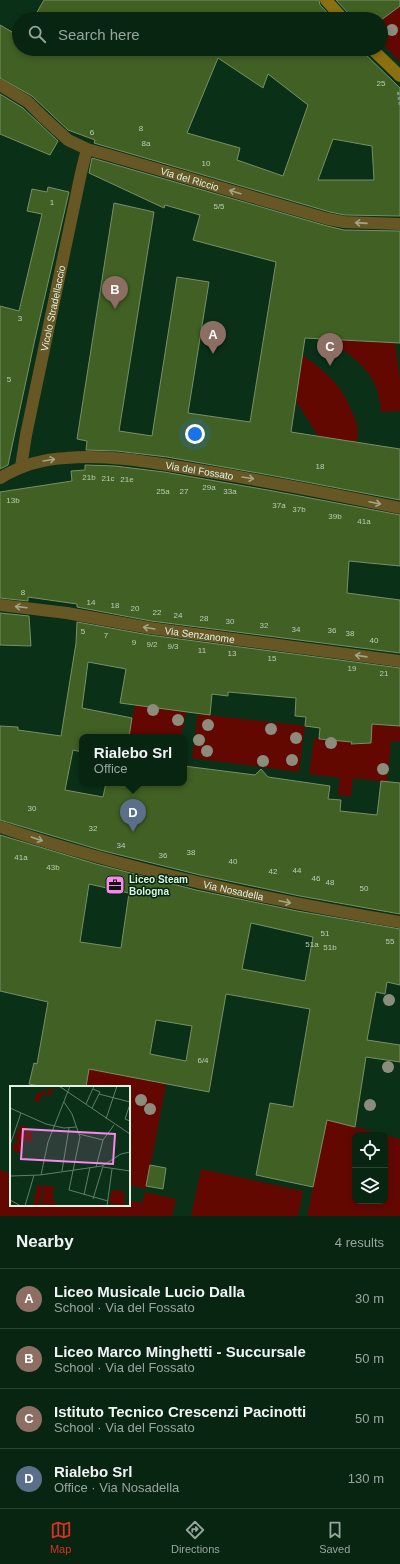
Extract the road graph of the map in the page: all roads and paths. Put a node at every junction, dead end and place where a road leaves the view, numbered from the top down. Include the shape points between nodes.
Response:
1 (326, 0) edge
2 (337, 12) edge
3 (379, 56) edge
4 (400, 76) edge
5 (0, 85) edge
6 (396, 89) dead end
7 (400, 105) edge
8 (87, 149) junction
9 (400, 224) edge
10 (21, 467) junction
11 (0, 478) edge
12 (400, 508) edge
13 (0, 605) edge
14 (400, 661) edge
15 (0, 826) edge
16 (400, 922) edge

1 - 2 street
3 - 4 street
5 - 8 street, Via del Riccio via 28,102 68,140
6 - 7 path
9 -> 8 street, Via del Riccio via 328,219
8 - 10 street, Vicolo Stradellaccio
10 - 11 street, Via del Fossato
10 -> 12 street, Via del Fossato via 65,458 113,458 270,481
14 -> 13 street, Via Senzanome
15 -> 16 street, Via Nosadella via 54,845 162,874 301,905

